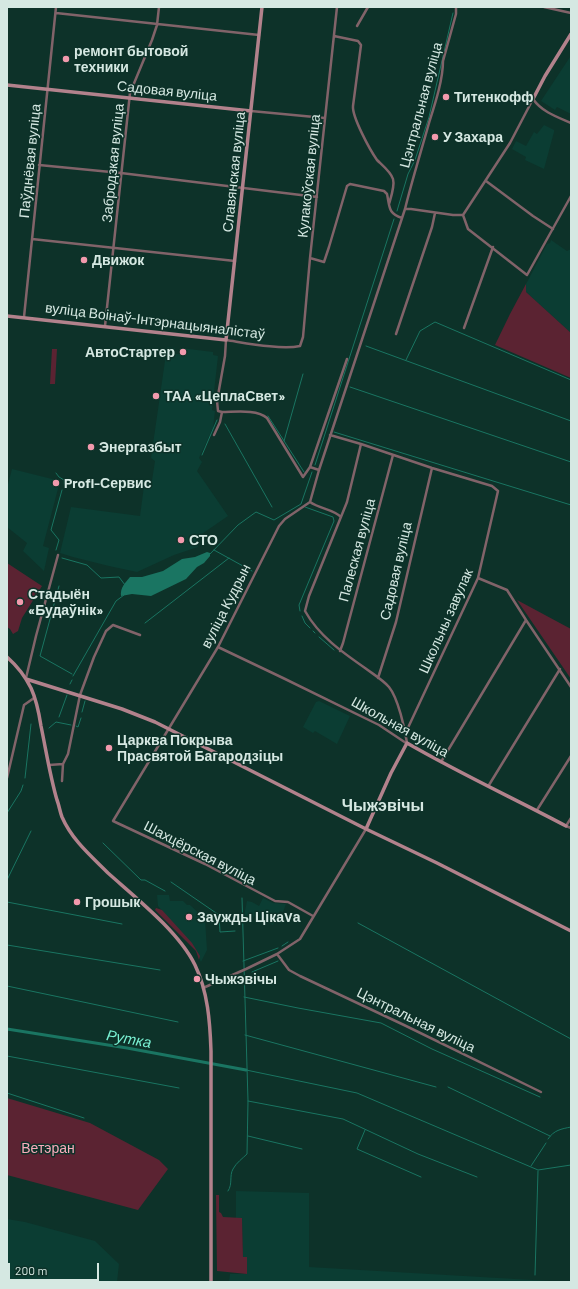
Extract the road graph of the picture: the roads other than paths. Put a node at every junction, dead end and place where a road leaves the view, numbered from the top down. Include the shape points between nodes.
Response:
1 (56, 7) edge
2 (159, 7) edge
3 (262, 7) edge
4 (337, 7) edge
5 (368, 7) edge
6 (456, 7) edge
7 (544, 7) edge
8 (56, 13) junction
9 (571, 13) edge
10 (157, 25) junction
11 (357, 26) dead end
12 (571, 34) edge
13 (259, 35) junction
14 (335, 36) junction
15 (7, 85) edge
16 (47, 89) junction
17 (130, 98) junction
18 (533, 99) junction
19 (251, 111) junction
20 (325, 118) junction
21 (571, 123) edge
22 (39, 165) junction
23 (121, 173) junction
24 (486, 181) junction
25 (243, 188) junction
26 (571, 196) edge
27 (316, 197) junction
28 (390, 204) junction
29 (405, 209) junction
30 (435, 213) junction
31 (463, 215) junction
32 (402, 218) junction
33 (553, 229) junction
34 (32, 239) junction
35 (493, 247) junction
36 (114, 248) junction
37 (311, 258) junction
38 (235, 261) junction
39 (7, 316) edge
40 (24, 317) junction
41 (105, 326) junction
42 (464, 328) dead end
43 (396, 334) dead end
44 (226, 340) junction
45 (300, 346) joint
46 (347, 359) dead end
47 (222, 412) junction
48 (214, 435) dead end
49 (330, 435) junction
50 (361, 444) junction
51 (393, 455) junction
52 (310, 468) junction
53 (432, 468) junction
54 (319, 470) junction
55 (310, 502) junction
56 (341, 517) junction
57 (58, 555) dead end
58 (478, 578) junction
59 (526, 620) junction
60 (140, 635) dead end
61 (218, 647) junction
62 (340, 651) junction
63 (7, 656) edge
64 (560, 669) junction
65 (26, 678) junction
66 (378, 678) junction
67 (571, 686) edge
68 (80, 695) junction
69 (34, 698) junction
70 (169, 728) junction
71 (406, 732) junction
72 (407, 743) junction
73 (571, 756) edge
74 (441, 763) junction
75 (63, 764) junction
76 (49, 765) junction
77 (7, 778) edge
78 (62, 781) dead end
79 (489, 786) junction
80 (537, 810) junction
81 (571, 818) edge
82 (566, 826) junction
83 (571, 828) edge
84 (366, 829) junction
85 (313, 916) junction
86 (571, 931) edge
87 (277, 954) junction
88 (203, 988) junction
89 (541, 1092) dead end
90 (211, 1282) edge

1 - 8 street, Паўднёвая вуліца
2 - 10 street, Забродзкая вуліца
3 - 13 street, Славянская вуліца
4 - 14 street, Кулакоўская вуліца
5 - 11 street
6 - 29 street, Цэнтральная вуліца via 434,109
7 - 9 street
8 - 10 street
8 - 16 street, Паўднёвая вуліца
10 - 13 street
10 - 17 street, Забродзкая вуліца
12 - 18 street
13 - 19 street, Славянская вуліца
14 - 20 street, Кулакоўская вуліца
14 - 28 street via 358,41 361,45 353,114 376,159 393,178
15 - 16 street, Садовая вуліца
16 - 17 street, Садовая вуліца
16 - 22 street, Паўднёвая вуліца
17 - 19 street, Садовая вуліца
17 - 23 street, Забродзкая вуліца
18 - 21 street via 549,113
18 - 24 street
19 - 20 street, Садовая вуліца
19 - 25 street, Славянская вуліца
20 - 27 street, Кулакоўская вуліца
22 - 23 street
22 - 34 street, Паўднёвая вуліца
23 - 25 street
23 - 36 street, Забродзкая вуліца
24 - 31 street
24 - 33 street
25 - 27 street
25 - 38 street, Славянская вуліца
26 - 33 street
27 - 37 street, Кулакоўская вуліца
28 - 32 street via 389,208 394,215
28 - 37 street via 384,191 350,184 324,262
29 - 30 street
29 - 32 street, Цэнтральная вуліца
30 - 31 street
30 - 43 street
31 - 35 street via 468,228
32 - 49 street, Цэнтральная вуліца
33 - 35 street via 527,275
34 - 36 street
34 - 40 street, Паўднёвая вуліца
35 - 42 street
36 - 38 street
36 - 41 street, Забродзкая вуліца
37 - 45 street, Кулакоўская вуліца
38 - 44 street, Славянская вуліца
39 - 40 street, вуліца Воінаў-Інтэрнацыяналістаў
40 - 41 street, вуліца Воінаў-Інтэрнацыяналістаў
41 - 44 street, вуліца Воінаў-Інтэрнацыяналістаў
44 - 45 street, вуліца Воінаў-Інтэрнацыяналістаў via 292,348
44 - 47 street via 217,401 218,411
46 - 52 street
47 - 48 street
47 - 52 street via 262,414 304,477
49 - 50 street
49 - 54 street, Цэнтральная вуліца
50 - 51 street
50 - 56 street
51 - 53 street
51 - 62 street, Палеская вуліца
52 - 54 street
53 - 58 street, Школьны завулак via 492,486 498,491
53 - 66 street, Садовая вуліца via 396,622
54 - 55 street, Цэнтральная вуліца
55 - 56 street
55 - 61 street, вуліца Кудрын via 284,519 279,526
56 - 62 street via 305,611 315,627
57 - 65 street
58 - 59 street via 507,590
58 - 71 street, Школьны завулак
59 - 64 street
59 - 74 street
60 - 68 street via 113,625 106,632
61 - 70 street, вуліца Кудрын
61 - 72 street, Школьная вуліца via 378,726
62 - 66 street
63 - 65 street
64 - 67 street
64 - 79 street
65 - 68 street
65 - 69 street
66 - 71 street via 389,687 396,700
68 - 70 street
68 - 75 street via 68,754
69 - 76 street
69 - 77 street via 24,705
70 - 84 street
70 - 85 street, Шахцёрская вуліца via 113,821 205,864 275,901 288,902
71 - 72 street
72 - 74 street, Школьная вуліца
72 - 84 street
73 - 80 street
74 - 79 street, Школьная вуліца
75 - 76 street
75 - 78 street
76 - 88 street via 62,817 71,832 83,849 176,938 195,966
79 - 80 street, Школьная вуліца
80 - 82 street, Школьная вуліца
81 - 82 street
82 - 83 street, Школьная вуліца
84 - 85 street
84 - 86 street
85 - 87 street via 300,939
87 - 88 street
87 - 89 street, Цэнтральная вуліца via 289,970 300,976
88 - 90 street via 210,1025 211,1051

